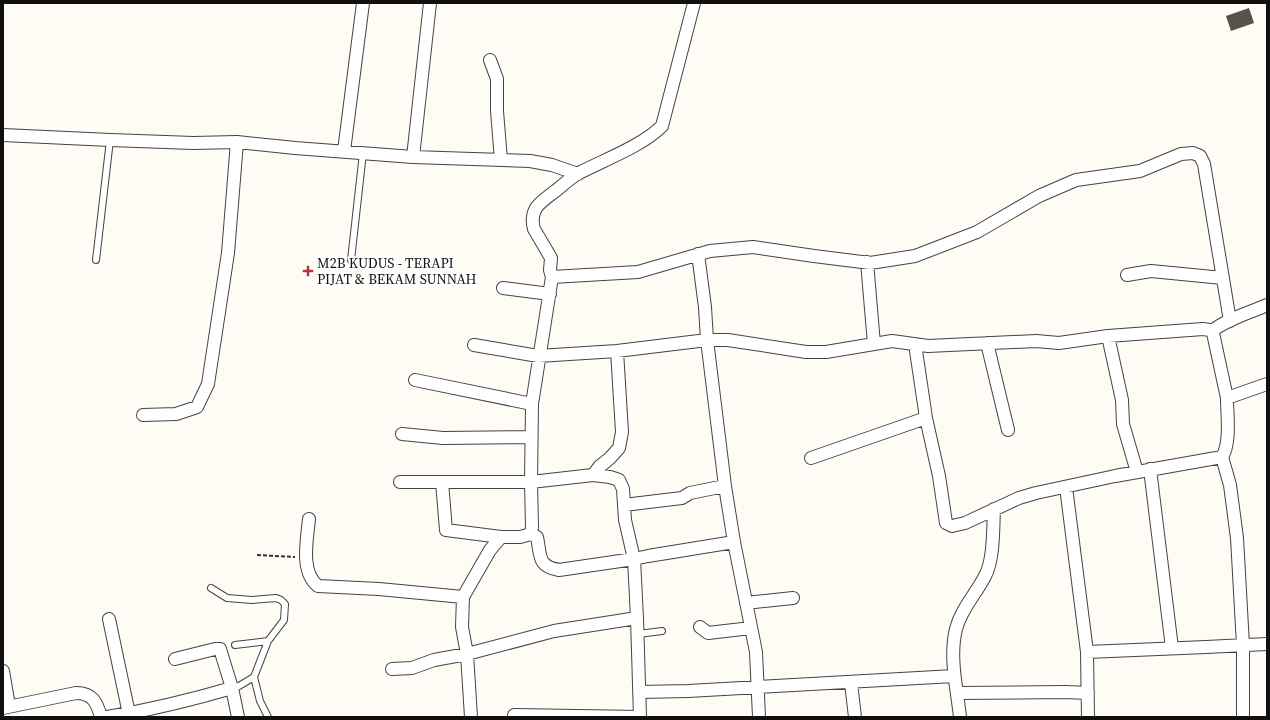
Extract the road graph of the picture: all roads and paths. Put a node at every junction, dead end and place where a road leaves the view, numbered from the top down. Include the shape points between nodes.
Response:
1 (363, 3) edge
2 (430, 3) edge
3 (694, 3) edge
4 (490, 60) dead end
5 (3, 135) edge
6 (110, 140) junction
7 (237, 142) junction
8 (344, 151) junction
9 (363, 154) junction
10 (413, 157) junction
11 (501, 160) junction
12 (578, 174) junction
13 (698, 254) junction
14 (96, 260) dead end
15 (351, 260) dead end
16 (867, 262) junction
17 (1127, 275) dead end
18 (552, 277) junction
19 (1223, 278) junction
20 (503, 288) dead end
21 (550, 294) junction
22 (1267, 305) edge
23 (1230, 321) junction
24 (1212, 331) junction
25 (1108, 336) junction
26 (707, 340) junction
27 (987, 343) junction
28 (874, 344) junction
29 (915, 344) junction
30 (474, 345) dead end
31 (617, 351) junction
32 (538, 356) junction
33 (415, 380) dead end
34 (1267, 384) edge
35 (1227, 398) junction
36 (532, 404) junction
37 (143, 415) dead end
38 (926, 418) junction
39 (1008, 430) dead end
40 (402, 434) dead end
41 (531, 437) junction
42 (1222, 457) junction
43 (811, 458) dead end
44 (1150, 469) junction
45 (1137, 472) junction
46 (593, 475) junction
47 (400, 482) dead end
48 (442, 482) junction
49 (530, 482) junction
50 (725, 486) junction
51 (1066, 487) junction
52 (624, 505) junction
53 (994, 509) junction
54 (309, 519) dead end
55 (531, 534) junction
56 (501, 537) junction
57 (734, 542) junction
58 (257, 555) dead end
59 (306, 558) junction
60 (634, 559) junction
61 (212, 588) dead end
62 (463, 597) junction
63 (793, 598) dead end
64 (746, 603) junction
65 (109, 618) dead end
66 (637, 618) junction
67 (700, 626) dead end
68 (751, 628) junction
69 (662, 631) dead end
70 (638, 634) junction
71 (268, 642) junction
72 (1267, 644) edge
73 (235, 645) dead end
74 (1243, 645) junction
75 (1172, 648) junction
76 (1087, 652) junction
77 (467, 654) junction
78 (175, 659) dead end
79 (392, 669) dead end
80 (3, 671) edge
81 (254, 676) junction
82 (954, 676) junction
83 (851, 682) junction
84 (758, 687) junction
85 (232, 688) junction
86 (639, 692) junction
87 (958, 693) junction
88 (1088, 693) junction
89 (6, 707) edge
90 (129, 714) junction
91 (475, 714) edge
92 (514, 715) dead end
93 (101, 717) edge
94 (107, 717) edge
95 (238, 717) edge
96 (268, 717) edge
97 (640, 717) edge
98 (759, 717) edge
99 (855, 717) edge
100 (960, 717) edge
101 (1088, 717) edge
102 (1243, 717) edge

1 - 8 street
2 - 10 street
3 - 12 street via 662,126 627,149
4 - 11 street via 497,79
5 - 6 street
6 - 7 street
6 - 14 lane
7 - 8 street
7 - 37 street via 228,253 208,384 197,407 176,414
8 - 9 street
9 - 10 street
9 - 15 lane
10 - 11 street
11 - 12 street via 540,162
12 - 18 street via 536,208 532,218 534,229 551,258
13 - 16 street via 753,247
13 - 18 street via 638,272
13 - 26 street
16 - 19 street via 915,256 978,232 1039,196 1076,180 1140,171 1181,154 1192,153 1200,156 1204,164
16 - 28 street
17 - 19 street via 1151,271
18 - 21 street
19 - 23 street
20 - 21 street
21 - 32 street
22 - 23 street
23 - 24 street
24 - 25 street via 1203,329
24 - 35 street
25 - 27 street via 1059,343
25 - 45 street via 1122,400 1123,424
26 - 28 street via 728,340 806,352 826,352
26 - 31 street
26 - 50 street
27 - 29 street via 928,346
27 - 39 street
28 - 29 street via 892,340
29 - 38 street
30 - 32 street
31 - 32 street
31 - 46 street via 622,432 619,448
32 - 36 street
33 - 36 street
34 - 35 street
35 - 42 street via 1227,431
36 - 41 street
38 - 43 street
38 - 53 street via 946,523 952,526 965,523
40 - 41 street via 443,438
41 - 49 street
42 - 44 street
42 - 74 street via 1230,485 1238,538
44 - 45 street
44 - 75 street
45 - 51 street
46 - 49 street
46 - 52 street via 619,480 623,488
47 - 48 street
48 - 49 street
48 - 56 street via 446,530
49 - 55 street
50 - 52 street via 690,493 682,498
50 - 57 street
51 - 53 street via 1019,498
51 - 76 street
52 - 60 street
53 - 82 street via 990,564 986,575 960,616 956,631
54 - 59 street
55 - 56 street
55 - 60 street via 537,537 541,562 548,568 559,570
56 - 62 street via 490,550
57 - 60 street
57 - 64 street
58 - 59 path
59 - 62 street via 309,574 318,586
60 - 66 street
61 - 71 lane via 227,598 281,600 285,604 284,620
62 - 77 street via 462,627
63 - 64 street
64 - 68 street
65 - 90 street
66 - 70 street
66 - 77 street via 554,631
67 - 68 street via 708,633
68 - 84 street via 756,652
69 - 70 lane
70 - 86 street
71 - 73 lane
71 - 81 lane
72 - 74 street
74 - 75 street
74 - 102 street
75 - 76 street
76 - 88 street
77 - 79 street via 434,660 412,668
77 - 91 street
78 - 85 street via 220,649
80 - 89 street
81 - 85 lane
81 - 96 lane via 260,701
82 - 83 street
82 - 87 street
83 - 84 street
83 - 99 street
84 - 86 street
84 - 98 street
85 - 90 street
85 - 95 street
86 - 97 street
87 - 88 street
87 - 100 street
88 - 101 street
89 - 93 street via 84,693 98,705
90 - 94 street
92 - 97 street

